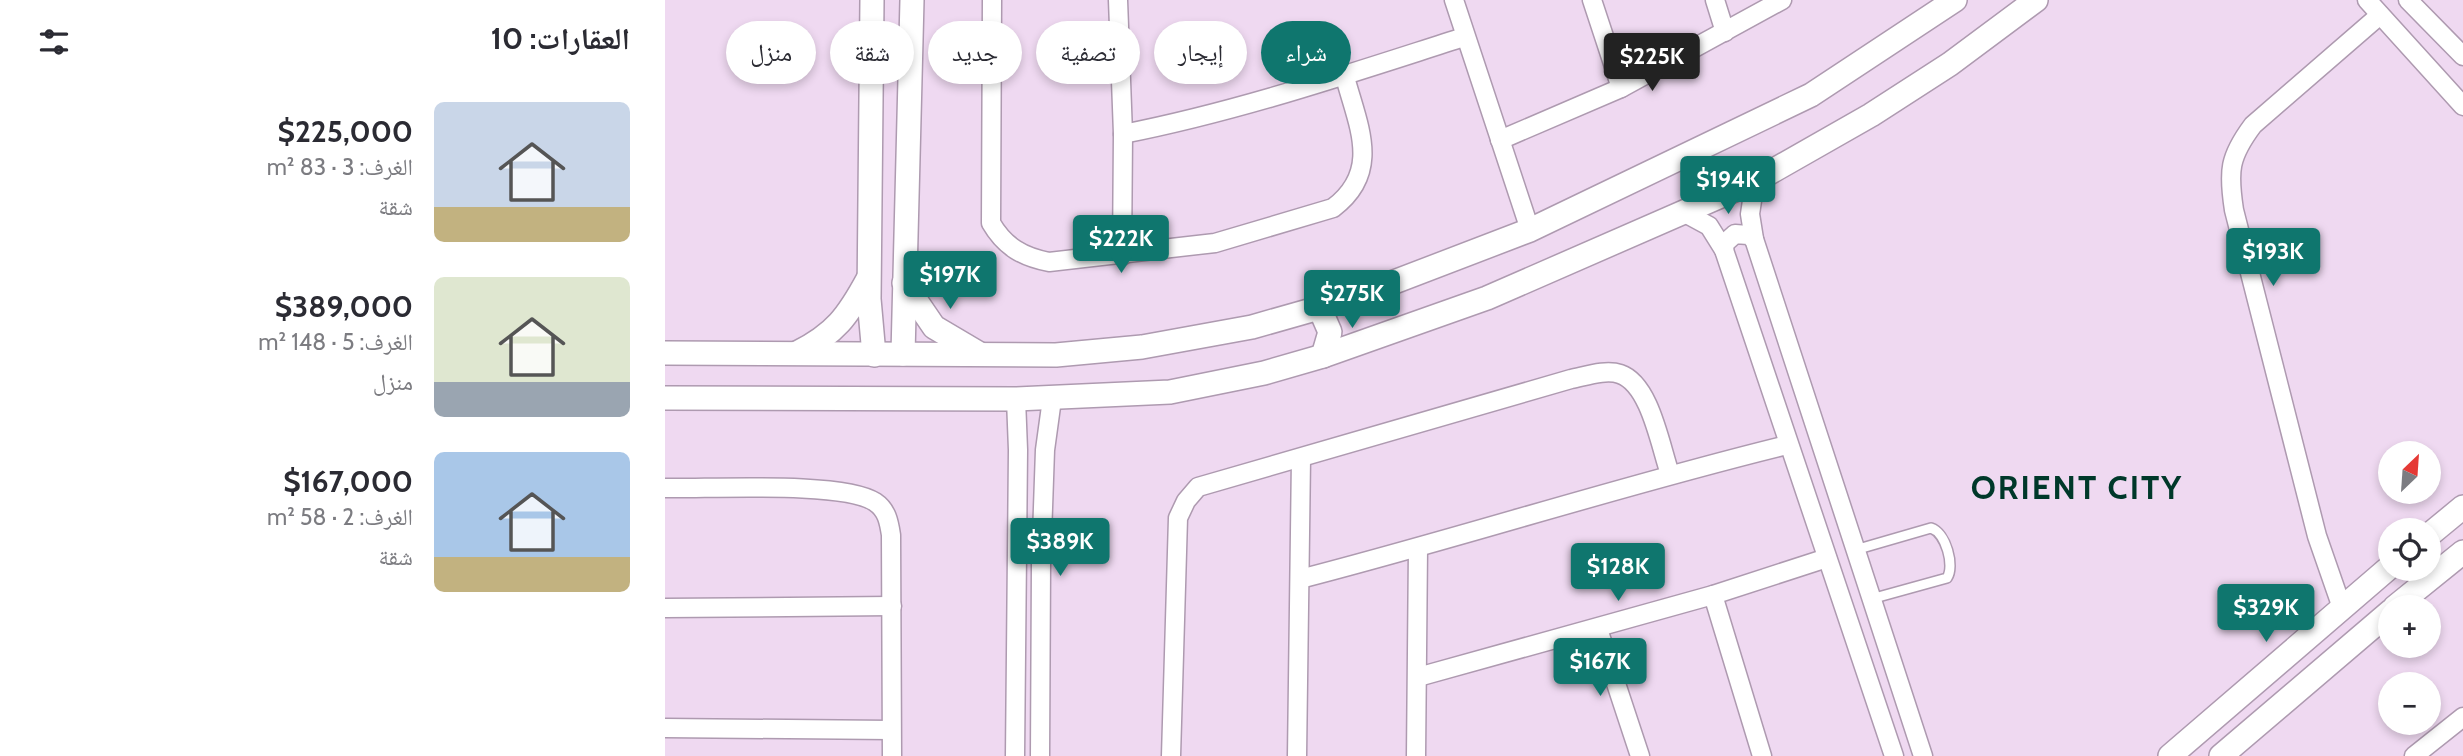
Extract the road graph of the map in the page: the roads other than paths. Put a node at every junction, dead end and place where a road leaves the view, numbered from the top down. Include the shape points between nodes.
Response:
1 (872, 0) edge
2 (912, 0) edge
3 (992, 0) edge
4 (1118, 0) edge
5 (1454, 0) edge
6 (1592, 0) edge
7 (1715, 0) edge
8 (1782, 0) edge
9 (2036, 0) edge
10 (2367, 0) edge
11 (2408, 0) edge
12 (1950, 1) edge
13 (2380, 15) junction
14 (1725, 32) junction
15 (1464, 37) junction
16 (2463, 56) edge
17 (1351, 74) edge
18 (1318, 84) edge
19 (1347, 84) edge
20 (1621, 88) junction
21 (2463, 106) edge
22 (1123, 134) junction
23 (1500, 141) junction
24 (1755, 181) junction
25 (1685, 213) junction
26 (1530, 230) junction
27 (1753, 239) junction
28 (1724, 250) junction
29 (1122, 256) junction
30 (869, 276) junction
31 (904, 283) junction
32 (1347, 300) junction
33 (1320, 309) junction
34 (871, 329) junction
35 (902, 329) junction
36 (1359, 345) junction
37 (665, 353) edge
38 (794, 354) junction
39 (903, 354) junction
40 (874, 355) junction
41 (981, 355) junction
42 (1324, 356) junction
43 (665, 398) edge
44 (1016, 399) junction
45 (1052, 399) junction
46 (1787, 444) junction
47 (1018, 450) junction
48 (1045, 450) junction
49 (1301, 458) junction
50 (1670, 474) junction
51 (665, 488) edge
52 (2463, 507) edge
53 (2441, 524) edge
54 (1418, 548) junction
55 (1854, 550) junction
56 (2463, 552) edge
57 (1826, 558) junction
58 (2378, 576) edge
59 (1300, 579) junction
60 (2410, 595) edge
61 (1713, 596) junction
62 (1871, 599) junction
63 (2341, 605) junction
64 (892, 606) junction
65 (665, 608) edge
66 (2378, 622) edge
67 (1598, 629) junction
68 (1418, 677) junction
69 (2463, 718) edge
70 (665, 728) edge
71 (891, 730) junction
72 (892, 756) edge
73 (1016, 756) edge
74 (1040, 756) edge
75 (1171, 756) edge
76 (1297, 756) edge
77 (1416, 756) edge
78 (1640, 756) edge
79 (1762, 756) edge
80 (1893, 756) edge
81 (1923, 756) edge
82 (2170, 756) edge
83 (2222, 756) edge
84 (2414, 756) edge

1 - 30 street
2 - 31 street
3 - 29 street via 991,223 1000,238 1029,259 1049,262
4 - 22 street
5 - 15 street
6 - 20 street
7 - 14 street
8 - 14 street
9 - 24 street via 1871,115
10 - 13 street
11 - 16 street
12 - 26 street via 1811,94
13 - 21 street
13 - 63 street via 2253,125 2238,145 2229,178 2317,536
14 - 20 street
15 - 17 street
15 - 23 street
18 - 22 street via 1202,119
19 - 29 street via 1364,149 1357,184 1348,197 1308,217 1215,243
20 - 23 street
22 - 29 street
23 - 26 street
24 - 25 street
24 - 27 street via 1750,214
25 - 28 street via 1709,226
25 - 36 street via 1487,298
26 - 32 street
27 - 28 street via 1735,234
27 - 55 street
28 - 46 street
30 - 34 street
30 - 38 street via 833,332
31 - 35 street
31 - 41 street via 934,327
32 - 33 street
32 - 36 street via 1344,325
33 - 41 street via 1142,347 1056,355
33 - 42 street via 1330,332
34 - 35 street via 888,336
34 - 40 street
35 - 39 street
36 - 42 street
37 - 38 street
38 - 40 street
39 - 40 street
39 - 41 street
42 - 45 street via 1170,392
43 - 44 street
44 - 45 street
44 - 47 street
45 - 48 street
46 - 50 street
46 - 57 street
47 - 48 street
47 - 73 street
48 - 74 street
49 - 50 street via 1571,379 1618,372 1635,381 1644,395
49 - 59 street
49 - 75 street via 1198,487 1178,518
50 - 54 street
51 - 64 street via 828,489 878,503 888,518
52 - 53 street
54 - 59 street
54 - 68 street
55 - 62 street
55 - 62 lane via 1931,528 1942,536 1951,568 1947,579
56 - 60 street
57 - 61 street
57 - 80 street
58 - 63 street
59 - 76 street
61 - 67 street
61 - 79 street
62 - 81 street
63 - 82 street
64 - 65 street
64 - 71 street
66 - 83 street
67 - 68 street
67 - 78 street
68 - 77 street
69 - 84 street
70 - 71 street
71 - 72 street

